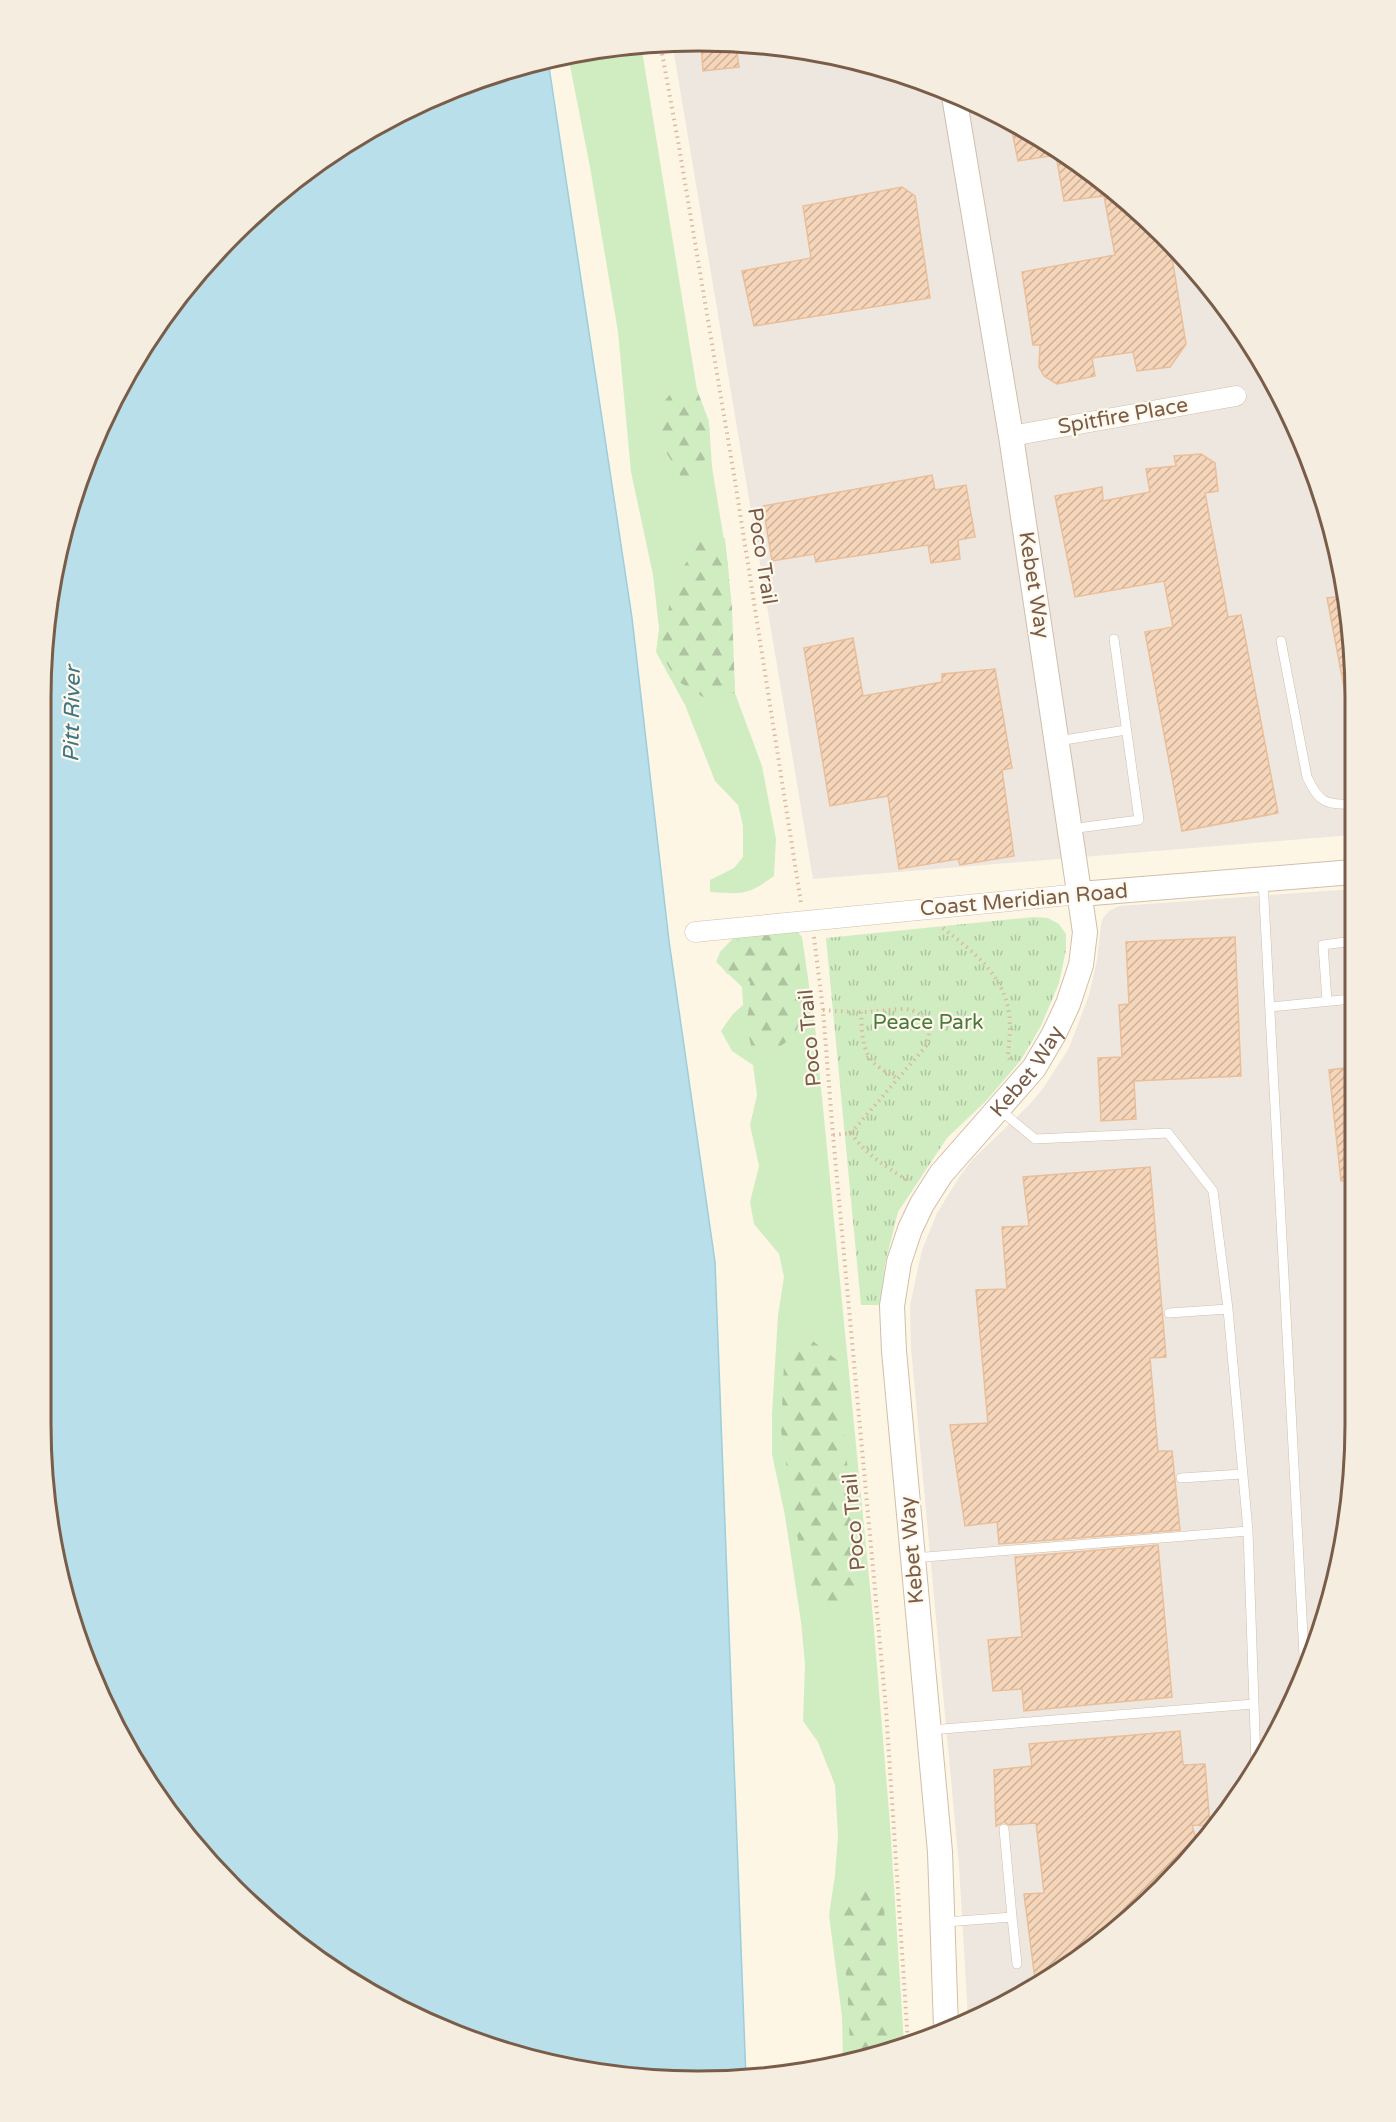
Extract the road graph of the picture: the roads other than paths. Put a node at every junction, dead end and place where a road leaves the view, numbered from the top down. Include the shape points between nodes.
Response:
1 (955, 104) edge
2 (1236, 396) dead end
3 (1011, 436) junction
4 (1114, 639) dead end
5 (1281, 641) dead end
6 (1126, 730) junction
7 (1057, 741) junction
8 (1345, 804) edge
9 (1070, 829) junction
10 (1345, 873) edge
11 (1263, 879) junction
12 (1080, 894) junction
13 (695, 932) dead end
14 (1345, 942) edge
15 (1345, 1000) edge
16 (1327, 1001) junction
17 (1270, 1007) junction
18 (999, 1109) junction
19 (1228, 1309) junction
20 (1169, 1312) dead end
21 (1242, 1474) junction
22 (1181, 1478) dead end
23 (1248, 1531) junction
24 (913, 1558) junction
25 (1304, 1651) edge
26 (1254, 1704) junction
27 (929, 1730) junction
28 (1256, 1752) edge
29 (1004, 1829) dead end
30 (1012, 1917) junction
31 (942, 1922) junction
32 (1017, 1964) dead end
33 (946, 2022) edge

1 - 3 street, Kebet Way
2 - 3 street, Spitfire Place
3 - 7 street, Kebet Way
4 - 6 lane
5 - 8 lane via 1307,777 1314,793 1323,800
6 - 7 lane
6 - 9 lane via 1139,820
7 - 9 street, Kebet Way
9 - 12 street, Kebet Way
10 - 11 street, Coast Meridian Road
11 - 12 street, Coast Meridian Road
11 - 17 lane
12 - 13 street, Coast Meridian Road
12 - 18 street, Kebet Way via 1085,932 1081,965 1068,1004 1034,1068
14 - 16 lane via 1323,945
15 - 16 lane
16 - 17 lane
17 - 25 lane
18 - 19 lane via 1035,1139 1168,1133 1213,1191
18 - 24 street, Kebet Way via 941,1174 910,1229 899,1262 892,1306 894,1351
19 - 20 lane
19 - 21 lane
21 - 22 lane
21 - 23 lane
23 - 24 lane
23 - 26 lane
24 - 27 street, Kebet Way
26 - 27 lane
26 - 28 lane
27 - 31 street, Kebet Way
29 - 30 lane
30 - 31 lane
30 - 32 lane
31 - 33 street, Kebet Way

